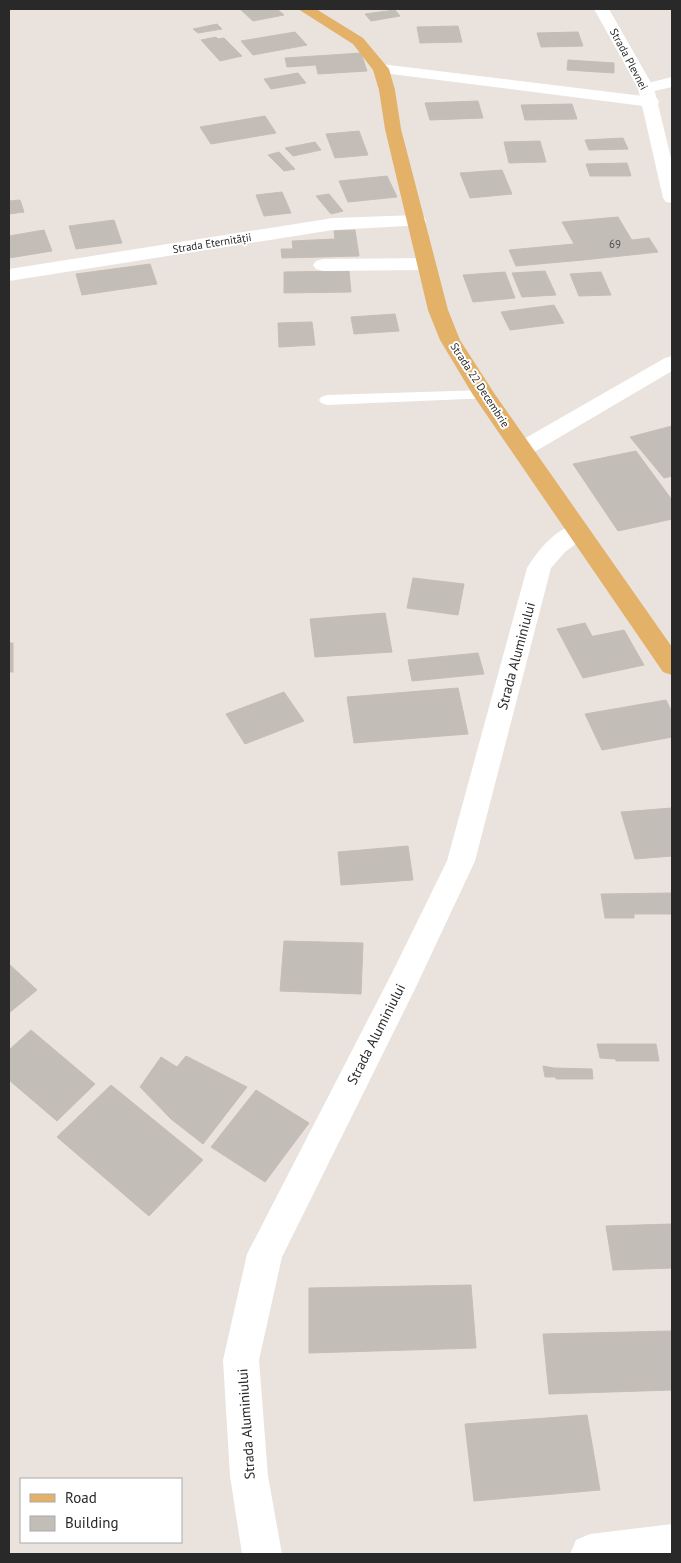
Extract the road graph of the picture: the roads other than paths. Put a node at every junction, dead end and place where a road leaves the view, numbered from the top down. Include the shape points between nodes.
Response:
1 (306, 9) edge
2 (602, 9) edge
3 (381, 69) junction
4 (672, 82) edge
5 (648, 95) junction
6 (668, 164) edge
7 (672, 198) edge
8 (417, 221) junction
9 (426, 264) junction
10 (323, 265) dead end
11 (9, 275) edge
12 (672, 362) edge
13 (484, 395) junction
14 (327, 400) dead end
15 (523, 449) junction
16 (578, 531) junction
17 (672, 666) edge
18 (672, 1544) edge
19 (262, 1554) edge
20 (590, 1554) edge

1 - 3 main road, Strada 22 Decembrie via 358,41
2 - 5 street, Strada Plevnei
3 - 5 street
3 - 8 main road, Strada 22 Decembrie
4 - 5 street
5 - 6 street, Strada Plevnei
6 - 7 street, Strada Plevnei
8 - 9 main road, Strada 22 Decembrie
8 - 11 street, Strada Eternității via 333,224
9 - 10 street
9 - 13 main road, Strada 22 Decembrie via 450,340
12 - 15 street
13 - 14 lane
13 - 15 main road, Strada 22 Decembrie
15 - 16 main road, Strada 22 Decembrie
16 - 17 main road, Strada 22 Decembrie
16 - 19 street, Strada Aluminiului via 558,544 539,568 461,861 265,1254 241,1360 249,1476
18 - 20 street

